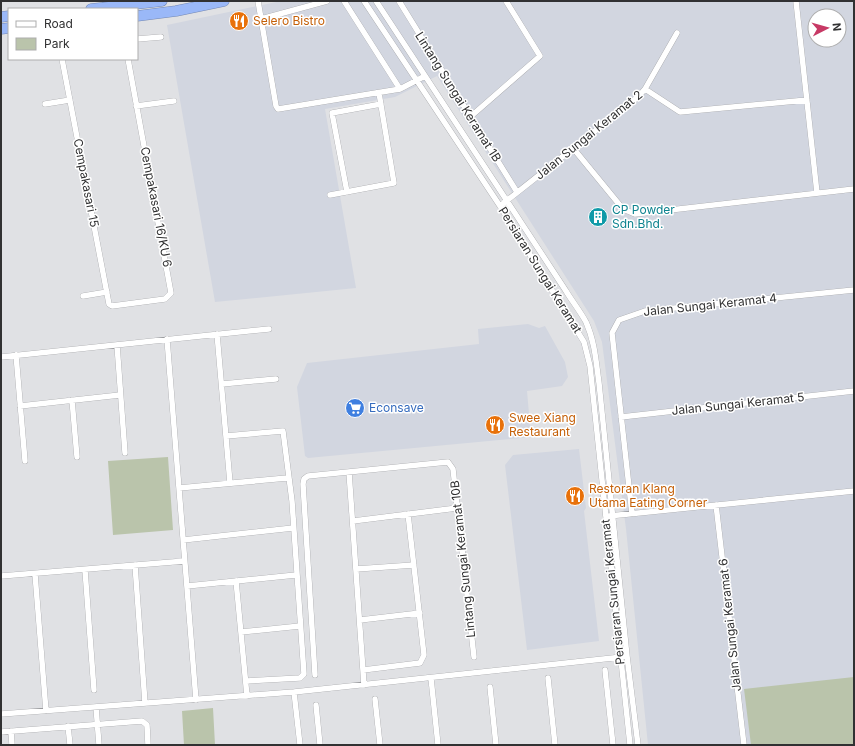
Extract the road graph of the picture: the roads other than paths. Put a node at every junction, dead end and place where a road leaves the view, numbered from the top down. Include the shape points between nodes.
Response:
1 (162, 1) edge
2 (224, 1) edge
3 (258, 1) edge
4 (327, 1) edge
5 (344, 1) edge
6 (364, 1) edge
7 (376, 1) edge
8 (399, 1) edge
9 (506, 1) edge
10 (796, 1) edge
11 (100, 8) edge
12 (138, 16) edge
13 (261, 19) junction
14 (677, 33) dead end
15 (161, 37) dead end
16 (138, 39) edge
17 (62, 60) edge
18 (128, 60) edge
19 (425, 76) junction
20 (418, 81) junction
21 (400, 89) junction
22 (645, 89) junction
23 (379, 93) junction
24 (70, 100) junction
25 (807, 100) junction
26 (174, 101) dead end
27 (45, 104) dead end
28 (381, 104) junction
29 (136, 106) junction
30 (469, 118) junction
31 (573, 148) junction
32 (854, 189) edge
33 (346, 192) junction
34 (517, 192) junction
35 (817, 193) junction
36 (330, 195) dead end
37 (507, 201) junction
38 (500, 206) junction
39 (854, 290) edge
40 (107, 292) junction
41 (83, 296) dead end
42 (112, 306) joint
43 (269, 329) dead end
44 (217, 334) junction
45 (167, 339) junction
46 (117, 345) junction
47 (16, 355) junction
48 (1, 357) edge
49 (276, 379) dead end
50 (222, 384) junction
51 (854, 391) edge
52 (120, 395) junction
53 (72, 400) junction
54 (20, 406) junction
55 (621, 417) junction
56 (226, 436) junction
57 (125, 453) dead end
58 (77, 457) dead end
59 (25, 461) dead end
60 (349, 472) junction
61 (288, 478) junction
62 (230, 483) junction
63 (179, 488) junction
64 (854, 491) edge
65 (716, 505) junction
66 (457, 508) junction
67 (408, 514) junction
68 (632, 514) junction
69 (612, 516) junction
70 (605, 517) junction
71 (353, 521) junction
72 (294, 528) junction
73 (183, 540) junction
74 (185, 561) junction
75 (135, 565) junction
76 (414, 565) junction
77 (356, 569) junction
78 (84, 570) junction
79 (35, 574) junction
80 (296, 575) junction
81 (1, 576) edge
82 (236, 581) junction
83 (187, 586) junction
84 (420, 613) junction
85 (360, 620) junction
86 (300, 626) junction
87 (241, 632) junction
88 (474, 657) dead end
89 (623, 657) junction
90 (363, 670) junction
91 (605, 670) dead end
92 (314, 675) dead end
93 (431, 678) junction
94 (548, 678) dead end
95 (246, 681) junction
96 (364, 685) junction
97 (490, 687) dead end
98 (94, 690) dead end
99 (294, 692) junction
100 (247, 696) junction
101 (375, 699) dead end
102 (196, 700) junction
103 (145, 703) junction
104 (316, 705) dead end
105 (96, 707) junction
106 (46, 711) junction
107 (1, 714) edge
108 (97, 724) junction
109 (68, 726) junction
110 (10, 731) junction
111 (1, 732) edge
112 (12, 745) edge
113 (70, 745) edge
114 (99, 745) edge
115 (148, 745) edge
116 (300, 745) edge
117 (320, 745) edge
118 (380, 745) edge
119 (438, 745) edge
120 (496, 745) edge
121 (555, 745) edge
122 (613, 745) edge
123 (630, 745) edge
124 (638, 745) edge
125 (744, 745) edge

1 - 11 highway
2 - 12 highway
3 - 13 street
4 - 13 street
5 - 21 street
6 - 20 street, Persiaran Sungai Keramat
7 - 19 street, Persiaran Sungai Keramat
8 - 30 street, Lintang Sungai Keramat 1B
9 - 30 street via 540,56
10 - 25 street
13 - 23 street via 278,109
14 - 22 street, Jalan Sungai Keramat 2
15 - 16 street
17 - 24 street, Cempakasari 15
18 - 29 street, Cempakasari 16/KU 6
19 - 20 street
19 - 37 street, Persiaran Sungai Keramat
20 - 21 street
20 - 38 street, Persiaran Sungai Keramat
21 - 23 street
22 - 25 street via 680,112
22 - 31 street, Jalan Sungai Keramat 2
23 - 28 street
24 - 27 street
24 - 40 street, Cempakasari 15
25 - 35 street
26 - 29 street
28 - 33 street via 394,183
28 - 33 street via 332,113
29 - 42 street, Cempakasari 16/KU 6 via 171,293 165,299
30 - 34 street, Lintang Sungai Keramat 1B
31 - 34 street, Jalan Sungai Keramat 2
31 - 35 street via 623,208 635,214
32 - 35 street
33 - 36 street
34 - 37 street, Jalan Sungai Keramat 2
37 - 38 street, Jalan Sungai Keramat 2
37 - 69 street, Persiaran Sungai Keramat via 591,335 599,383
38 - 70 street, Persiaran Sungai Keramat via 584,342 590,366
39 - 55 street, Jalan Sungai Keramat 4 via 645,311 619,320 612,333
40 - 41 street
40 - 42 street, Cempakasari 15
43 - 44 street
44 - 45 street
44 - 50 street
45 - 46 street
45 - 63 street
46 - 47 street
46 - 52 street
47 - 48 street
47 - 54 street
49 - 50 street
50 - 56 street
51 - 55 street, Jalan Sungai Keramat 5
52 - 53 street
52 - 57 street
53 - 54 street
53 - 58 street
54 - 59 street
55 - 68 street, Jalan Sungai Keramat 4
56 - 61 street via 282,430 285,436
56 - 62 street
60 - 66 street, Lintang Sungai Keramat 10B via 448,462 453,469
60 - 71 street
60 - 92 street via 308,476 302,484
61 - 62 street
61 - 72 street
62 - 63 street
63 - 73 street
64 - 65 street
65 - 68 street
65 - 125 street, Jalan Sungai Keramat 6
66 - 67 street
66 - 88 street, Lintang Sungai Keramat 10B
67 - 71 street
67 - 76 street
68 - 69 street
69 - 70 street
69 - 89 street, Persiaran Sungai Keramat
70 - 89 street, Persiaran Sungai Keramat
71 - 77 street
72 - 73 street
72 - 80 street
73 - 74 street
74 - 75 street
74 - 83 street
75 - 78 street
75 - 103 street
76 - 77 street
76 - 84 street
77 - 85 street
78 - 79 street
78 - 98 street
79 - 81 street
79 - 106 street
80 - 82 street
80 - 86 street
82 - 83 street
82 - 87 street
83 - 102 street
84 - 85 street
84 - 90 street via 424,655 420,663
85 - 90 street
86 - 87 street
86 - 95 street via 303,676
87 - 95 street
89 - 93 street
89 - 123 street, Persiaran Sungai Keramat
89 - 124 street, Persiaran Sungai Keramat
90 - 96 street
91 - 122 street, Persiaran Sungai Keramat
93 - 96 street
93 - 119 street
94 - 121 street
95 - 100 street
96 - 99 street
97 - 120 street
99 - 100 street
99 - 116 street
100 - 102 street
101 - 118 street
102 - 103 street
103 - 105 street
104 - 117 street
105 - 106 street
105 - 108 street
106 - 107 street
108 - 109 street
108 - 114 street
108 - 115 street via 142,721 147,725
109 - 110 street
109 - 113 street
110 - 111 street
110 - 112 street

